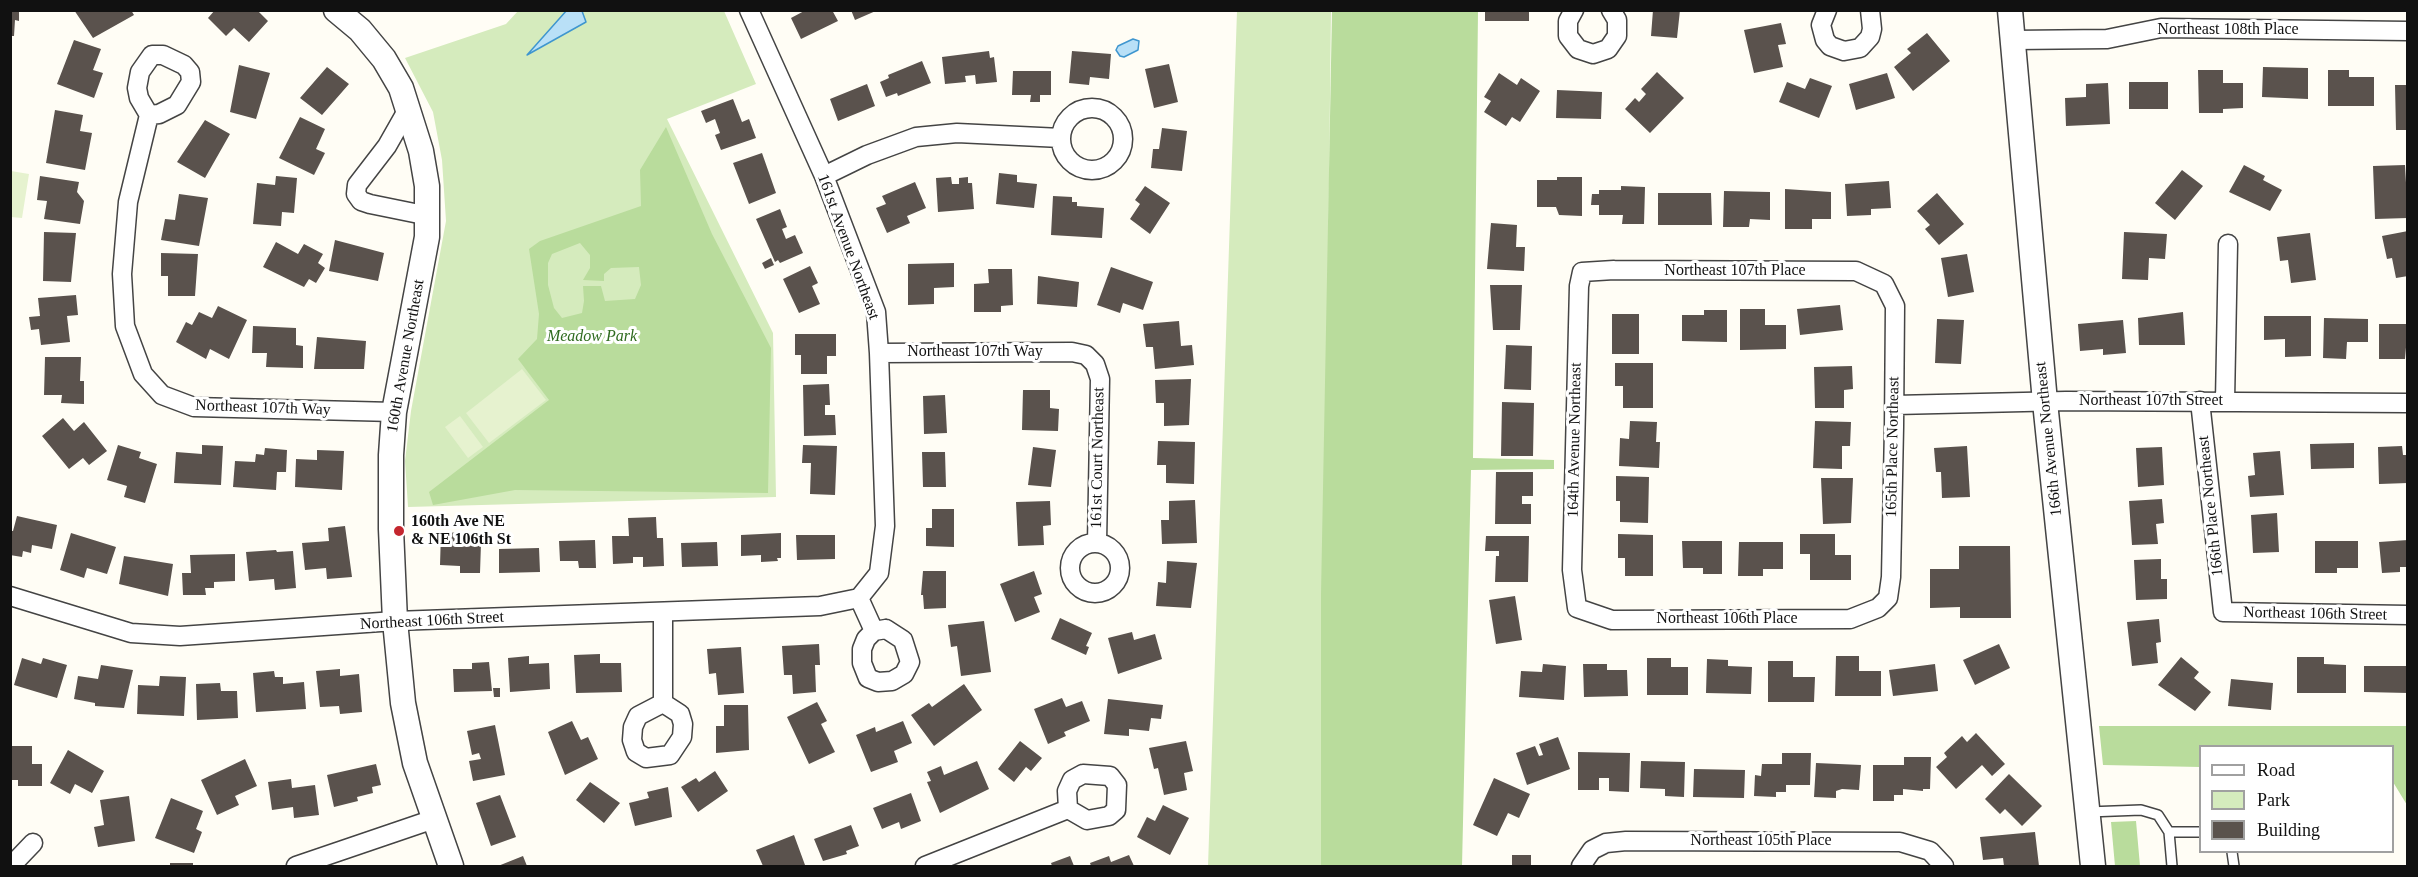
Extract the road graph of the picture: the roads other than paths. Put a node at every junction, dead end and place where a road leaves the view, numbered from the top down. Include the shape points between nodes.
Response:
1 (336, 10) edge
2 (749, 10) edge
3 (1574, 10) edge
4 (1611, 10) edge
5 (1827, 10) edge
6 (1870, 10) edge
7 (2010, 10) edge
8 (2160, 19) edge
9 (2408, 31) edge
10 (2013, 40) junction
11 (408, 109) junction
12 (149, 115) dead end
13 (1061, 138) dead end
14 (824, 176) junction
15 (429, 216) junction
16 (2228, 244) dead end
17 (1582, 272) joint
18 (1884, 284) joint
19 (1072, 352) joint
20 (879, 353) junction
21 (2200, 401) junction
22 (2225, 401) junction
23 (2045, 402) junction
24 (2408, 403) edge
25 (1895, 405) junction
26 (394, 412) junction
27 (1097, 543) dead end
28 (10, 596) edge
29 (859, 598) junction
30 (1577, 608) joint
31 (1878, 608) joint
32 (663, 612) junction
33 (2223, 612) joint
34 (2408, 615) edge
35 (395, 621) junction
36 (874, 631) dead end
37 (663, 703) dead end
38 (1068, 809) dead end
39 (2088, 812) junction
40 (434, 819) junction
41 (2169, 832) junction
42 (2199, 832) edge
43 (33, 843) dead end
44 (11, 867) edge
45 (296, 867) edge
46 (451, 867) edge
47 (926, 867) edge
48 (1581, 867) edge
49 (1944, 867) edge
50 (2093, 867) edge
51 (2172, 867) edge

1 - 11 street, 160th Avenue Northeast via 360,30 384,59
2 - 14 street, 161st Avenue Northeast
3 - 4 street via 1568,21 1568,36 1578,49 1593,54 1608,49 1617,36 1617,20
5 - 6 street via 1821,25 1825,40 1844,51 1860,48 1870,37
7 - 10 street, 166th Avenue Northeast
8 - 9 street, Northeast 108th Place
8 - 10 street, Northeast 108th Place via 2107,39
10 - 23 street, 166th Avenue Northeast
11 - 15 street, 160th Avenue Northeast via 421,151
11 - 15 street via 387,146 357,185 357,194 360,201
12 - 26 street, Northeast 107th Way via 128,202 122,274 125,326 142,374 162,395 194,407
13 - 14 street via 957,133 916,137
14 - 20 street, 161st Avenue Northeast via 876,312
15 - 26 street, 160th Avenue Northeast
16 - 22 street
17 - 18 street, Northeast 107th Place via 1856,271
17 - 30 street, 164th Avenue Northeast via 1578,299 1573,546
18 - 25 street, 165th Place Northeast via 1894,306
19 - 20 street, Northeast 107th Way
19 - 27 street, 161st Court Northeast via 1086,355 1095,364 1100,379
20 - 29 street, 161st Avenue Northeast via 885,526 879,573
21 - 22 street, Northeast 107th Street
21 - 23 street, Northeast 107th Street
21 - 33 street, 166th Place Northeast
22 - 24 street, Northeast 107th Street
23 - 25 street, Northeast 107th Street
23 - 39 street, 166th Avenue Northeast
25 - 31 street, 165th Place Northeast via 1891,577 1887,598
26 - 35 street, 160th Avenue Northeast via 391,514
28 - 35 street, Northeast 106th Street via 131,633 180,636
29 - 32 street, Northeast 106th Street via 820,606
29 - 36 street
30 - 31 street, Northeast 106th Place via 1612,620 1850,619
32 - 35 street, Northeast 106th Street
32 - 37 street
33 - 34 street, Northeast 106th Street
35 - 40 street, 160th Avenue Northeast via 403,703 415,763
38 - 47 street
39 - 41 lane via 2140,810 2158,815
39 - 50 street, 166th Avenue Northeast
40 - 45 street
40 - 46 street, 160th Avenue Northeast
41 - 42 lane
41 - 51 lane
43 - 44 street
48 - 49 street, Northeast 105th Place via 1592,850 1606,843 1626,841 1888,842 1930,851

